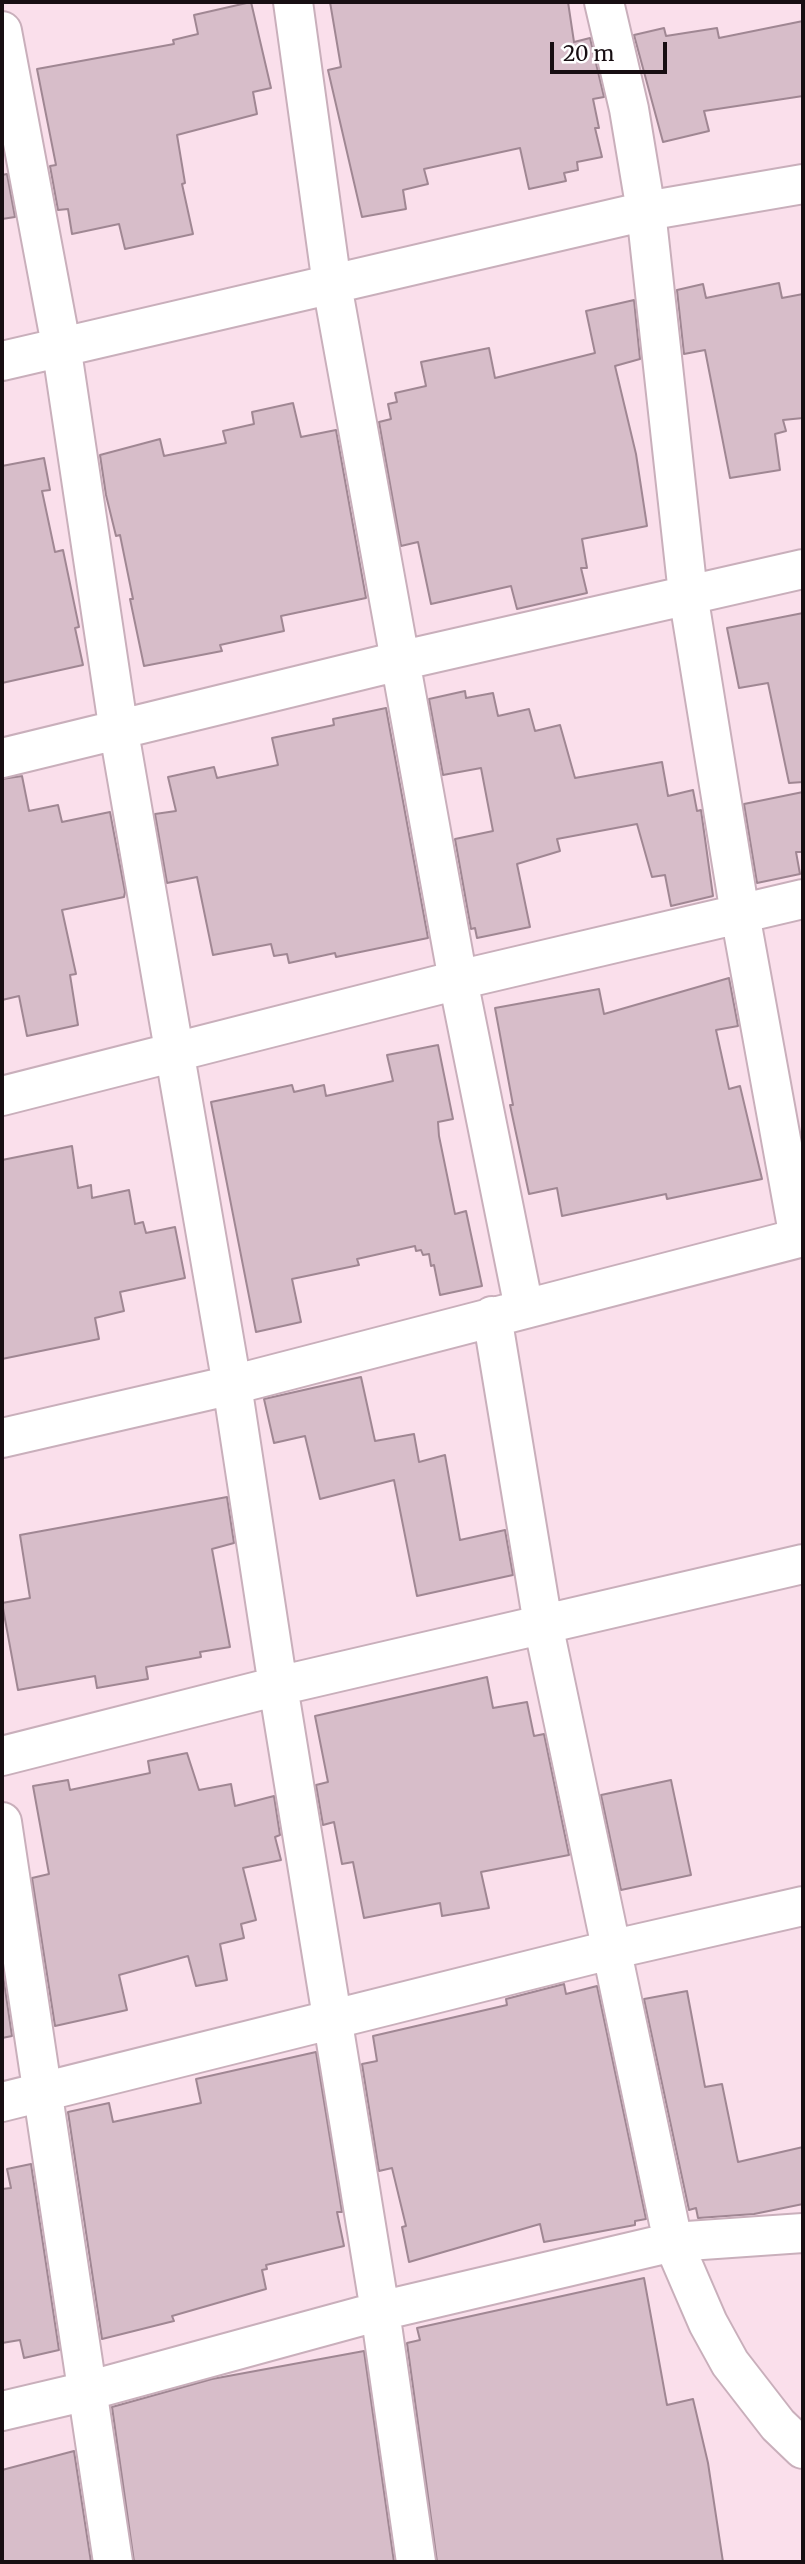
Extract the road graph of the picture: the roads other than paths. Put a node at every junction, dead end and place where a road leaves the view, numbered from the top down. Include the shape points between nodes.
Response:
1 (293, 2) edge
2 (604, 2) edge
3 (2, 31) edge
4 (803, 184) edge
5 (646, 211) junction
6 (332, 285) junction
7 (61, 345) junction
8 (2, 361) edge
9 (803, 569) edge
10 (688, 594) junction
11 (399, 661) junction
12 (118, 732) junction
13 (2, 758) edge
14 (803, 899) edge
15 (740, 914) junction
16 (458, 979) junction
17 (175, 1052) junction
18 (2, 1096) edge
19 (801, 1237) edge
20 (508, 1312) junction
21 (232, 1385) junction
22 (2, 1438) edge
23 (803, 1564) edge
24 (542, 1624) junction
25 (278, 1686) junction
26 (2, 1756) edge
27 (2, 1822) edge
28 (803, 1906) edge
29 (610, 1950) junction
30 (332, 2018) junction
31 (43, 2093) junction
32 (2, 2102) edge
33 (803, 2233) edge
34 (673, 2242) junction
35 (380, 2311) junction
36 (88, 2391) junction
37 (2, 2411) edge
38 (803, 2449) edge
39 (113, 2562) edge
40 (416, 2562) edge

1 - 6 street
2 - 5 street
3 - 7 street
4 - 5 street
5 - 6 street
5 - 10 street
6 - 7 street
6 - 11 street
7 - 8 street
7 - 12 street
9 - 10 street
10 - 11 street
10 - 15 street
11 - 12 street
11 - 16 street
12 - 13 street
12 - 17 street
14 - 15 street
15 - 16 street
15 - 19 street
16 - 17 street
16 - 20 street
17 - 18 street
17 - 21 street
19 - 20 street
20 - 21 street
20 - 24 street
21 - 22 street
21 - 25 street
23 - 24 street
24 - 25 street
24 - 29 street
25 - 26 street
25 - 30 street
27 - 31 street
28 - 29 street
29 - 30 street
29 - 34 street
30 - 31 street
30 - 35 street
31 - 32 street
31 - 36 street
33 - 34 street
34 - 35 street
34 - 38 street via 730,2363 778,2426
35 - 36 street
35 - 40 street
36 - 37 street
36 - 39 street

